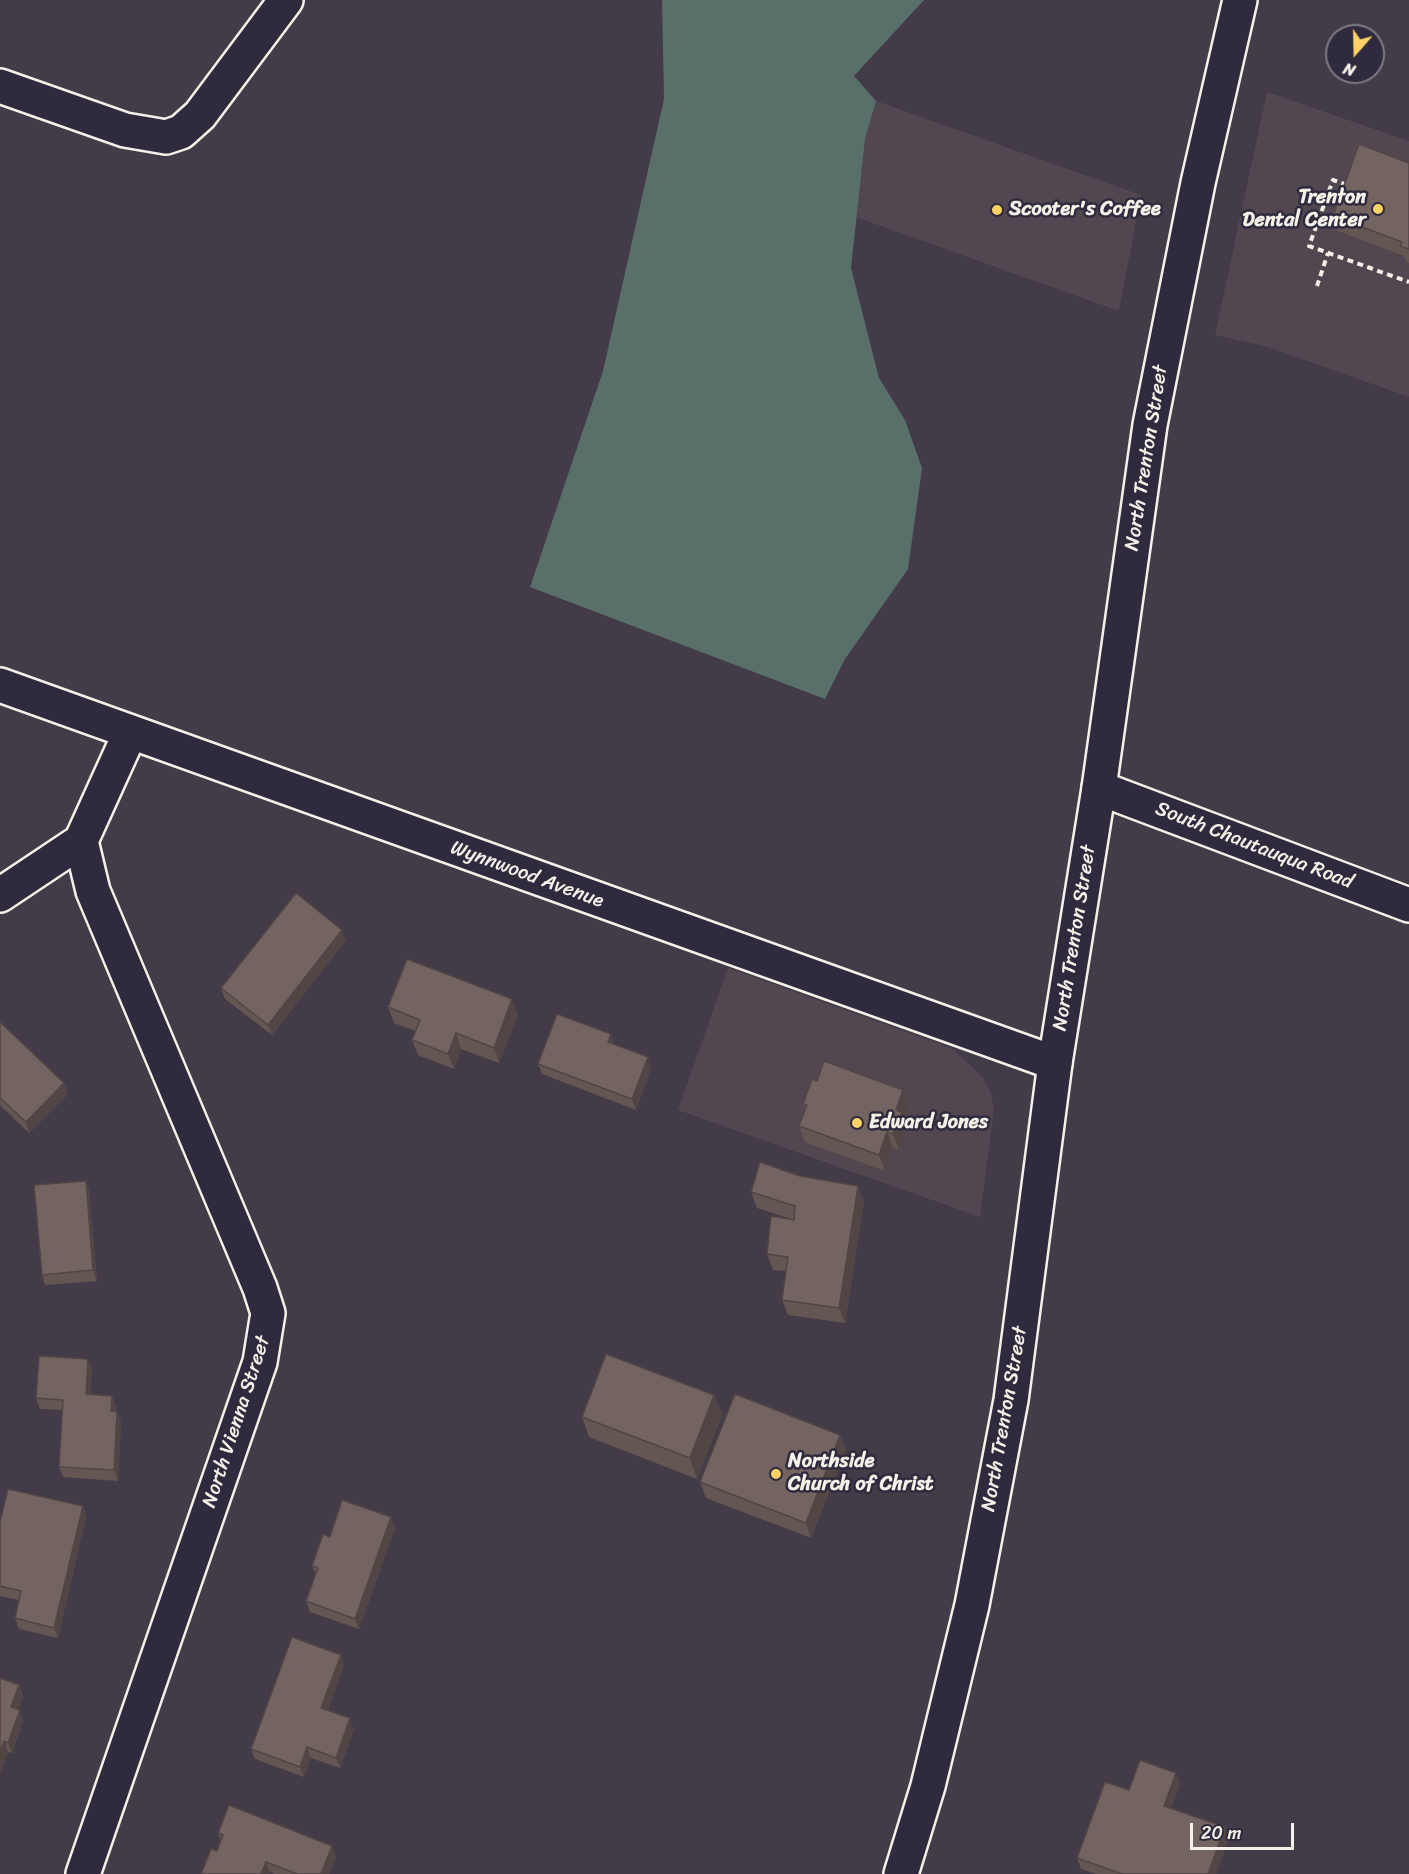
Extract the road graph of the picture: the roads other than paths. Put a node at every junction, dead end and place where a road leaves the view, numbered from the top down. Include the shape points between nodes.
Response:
1 (286, 0) edge
2 (1240, 0) edge
3 (0, 86) edge
4 (0, 685) edge
5 (130, 733) junction
6 (1099, 788) junction
7 (81, 841) junction
8 (0, 895) edge
9 (1409, 905) edge
10 (1055, 1063) junction
11 (83, 1874) edge
12 (901, 1874) edge

1 - 3 main road via 206,109 181,132 166,137 125,130
2 - 6 main road, North Trenton Street via 1198,183 1150,425
4 - 5 main road, Wynnwood Avenue
5 - 7 main road
5 - 10 main road, Wynnwood Avenue
6 - 9 main road, South Chautauqua Road
6 - 10 main road, North Trenton Street
7 - 8 main road
7 - 11 main road, North Vienna Street via 93,891 268,1312 260,1362
10 - 12 main road, North Trenton Street via 1009,1412 972,1605 928,1786

